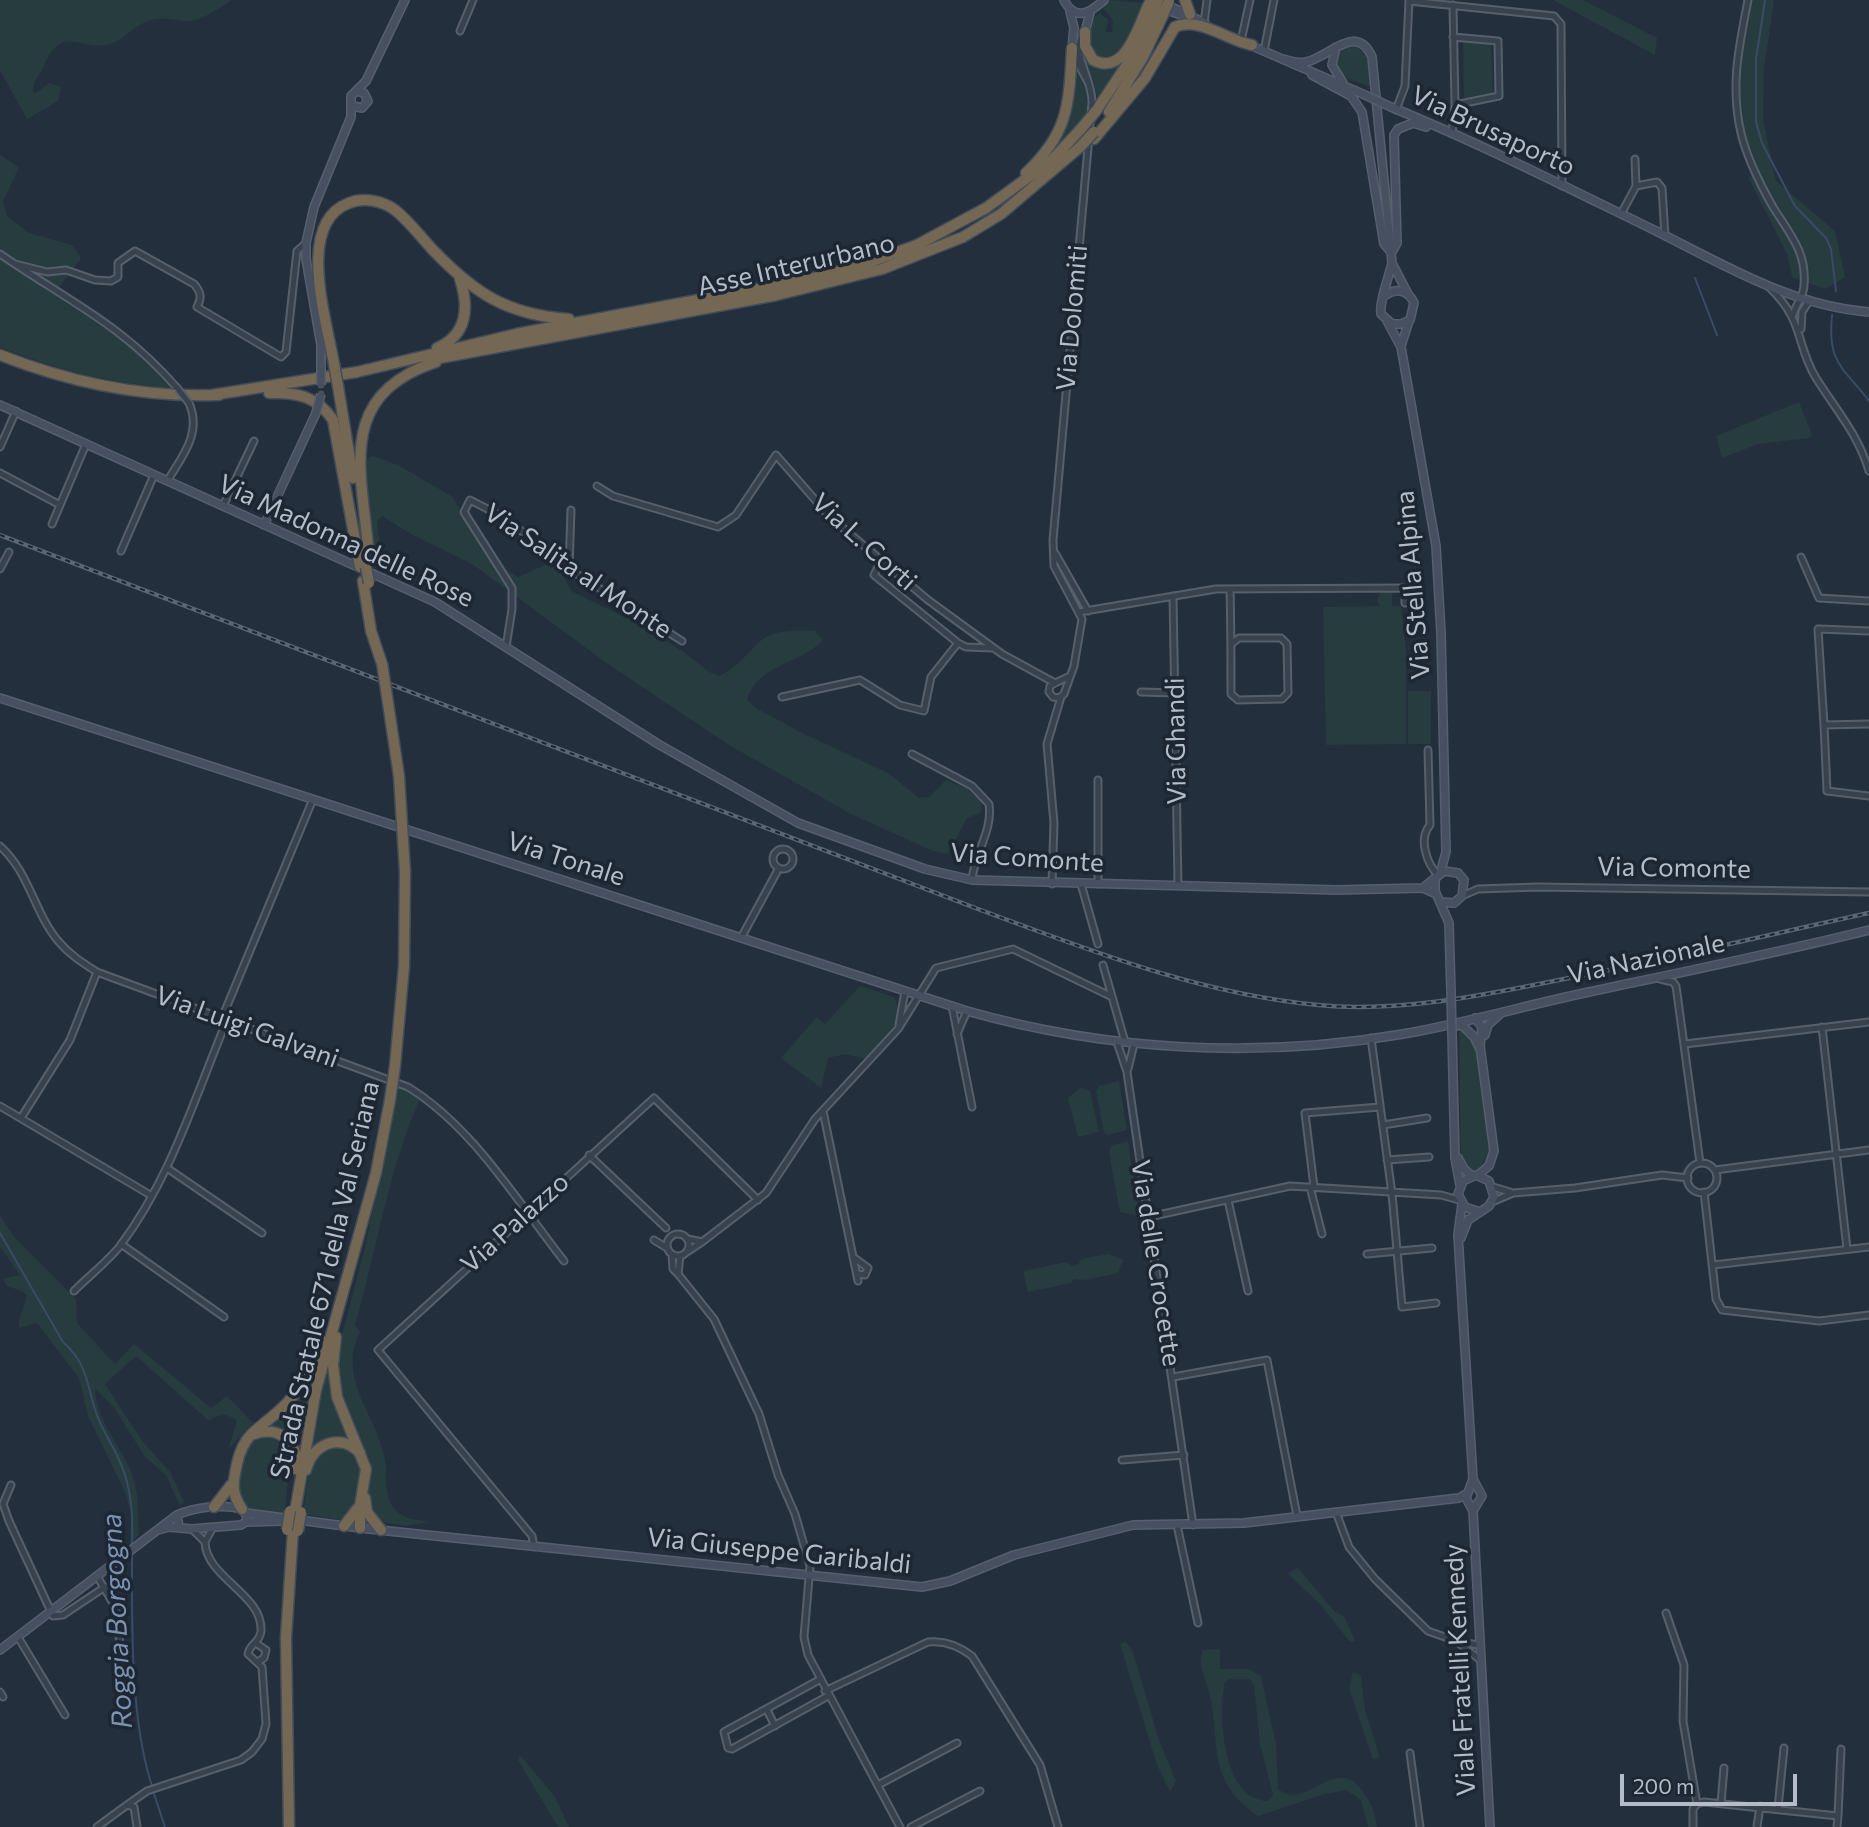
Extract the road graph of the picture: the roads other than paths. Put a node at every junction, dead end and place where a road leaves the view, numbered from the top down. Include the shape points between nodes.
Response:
1 (405, 0) edge
2 (1064, 0) edge
3 (1185, 0) edge
4 (1207, 0) edge
5 (1250, 0) edge
6 (1274, 0) edge
7 (1748, 0) edge
8 (1102, 1) edge
9 (1409, 1) edge
10 (473, 2) edge
11 (1157, 4) edge
12 (1453, 5) junction
13 (1070, 10) junction
14 (1090, 13) junction
15 (1197, 19) junction
16 (460, 31) dead end
17 (1085, 32) junction
18 (1453, 37) junction
19 (1241, 41) junction
20 (1252, 45) junction
21 (1336, 46) junction
22 (1072, 48) junction
23 (1264, 51) junction
24 (1283, 59) junction
25 (1302, 67) junction
26 (366, 81) junction
27 (1091, 87) junction
28 (1346, 87) junction
29 (356, 91) junction
30 (366, 95) junction
31 (1455, 105) junction
32 (356, 107) junction
33 (1394, 108) junction
34 (1443, 131) junction
35 (1452, 134) junction
36 (1094, 135) junction
37 (1635, 159) dead end
38 (1562, 186) junction
39 (1636, 186) junction
40 (986, 208) junction
41 (1620, 214) junction
42 (1665, 236) junction
43 (306, 243) junction
44 (1391, 253) junction
45 (0, 254) edge
46 (1392, 263) junction
47 (15, 264) junction
48 (460, 278) junction
49 (1768, 286) junction
50 (1408, 294) junction
51 (1386, 295) junction
52 (1805, 300) junction
53 (677, 304) junction
54 (1869, 312) edge
55 (1793, 315) junction
56 (1410, 320) junction
57 (1387, 321) junction
58 (1801, 335) junction
59 (1401, 347) junction
60 (0, 355) edge
61 (450, 357) junction
62 (401, 363) junction
63 (358, 372) junction
64 (212, 395) junction
65 (0, 405) edge
66 (16, 411) junction
67 (254, 441) dead end
68 (86, 444) junction
69 (0, 447) edge
70 (1869, 471) edge
71 (0, 473) edge
72 (155, 475) junction
73 (168, 480) junction
74 (597, 486) dead end
75 (60, 505) junction
76 (223, 506) junction
77 (571, 510) dead end
78 (52, 524) dead end
79 (264, 525) junction
80 (1053, 549) junction
81 (121, 551) dead end
82 (9, 552) dead end
83 (1801, 557) dead end
84 (881, 559) junction
85 (364, 564) junction
86 (0, 569) edge
87 (569, 569) junction
88 (1230, 589) junction
89 (1173, 596) junction
90 (1869, 601) edge
91 (1405, 603) dead end
92 (1088, 611) junction
93 (1079, 612) junction
94 (1231, 630) junction
95 (1869, 631) edge
96 (1239, 638) junction
97 (682, 642) dead end
98 (958, 643) junction
99 (1231, 645) junction
100 (506, 647) junction
101 (993, 648) junction
102 (1038, 674) junction
103 (1071, 675) junction
104 (1058, 683) junction
105 (1049, 689) junction
106 (1065, 690) junction
107 (1141, 692) dead end
108 (1174, 693) junction
109 (782, 697) dead end
110 (1053, 697) junction
111 (1061, 697) junction
112 (0, 698) edge
113 (1054, 722) junction
114 (1869, 724) edge
115 (1824, 725) junction
116 (658, 744) joint
117 (1428, 750) dead end
118 (912, 754) dead end
119 (1098, 780) dead end
120 (1869, 796) edge
121 (313, 799) junction
122 (0, 846) edge
123 (1446, 852) junction
124 (779, 867) dead end
125 (1458, 873) junction
126 (1438, 876) junction
127 (972, 880) junction
128 (1464, 880) junction
129 (1052, 884) junction
130 (1081, 884) junction
131 (1098, 884) junction
132 (1178, 885) junction
133 (1423, 888) junction
134 (1478, 889) junction
135 (1869, 892) edge
136 (1436, 894) junction
137 (1461, 898) junction
138 (1441, 902) junction
139 (1449, 923) junction
140 (1869, 930) edge
141 (741, 938) junction
142 (1098, 944) dead end
143 (1103, 965) dead end
144 (97, 972) junction
145 (1678, 975) junction
146 (1653, 979) junction
147 (1676, 986) junction
148 (905, 991) junction
149 (919, 996) junction
150 (1110, 996) junction
151 (951, 1006) junction
152 (967, 1011) junction
153 (1503, 1012) junction
154 (1475, 1018) junction
155 (225, 1019) junction
156 (1869, 1022) edge
157 (1822, 1027) junction
158 (898, 1028) junction
159 (1430, 1028) junction
160 (957, 1037) junction
161 (1371, 1038) junction
162 (1121, 1042) junction
163 (1134, 1044) junction
164 (1685, 1044) junction
165 (1480, 1049) junction
166 (1127, 1072) junction
167 (0, 1106) edge
168 (972, 1107) dead end
169 (1380, 1107) junction
170 (822, 1111) junction
171 (21, 1118) junction
172 (1427, 1118) dead end
173 (1383, 1125) junction
174 (1869, 1150) edge
175 (1494, 1151) junction
176 (1455, 1154) junction
177 (1837, 1154) junction
178 (589, 1155) junction
179 (1429, 1157) dead end
180 (1387, 1160) junction
181 (1700, 1163) junction
182 (167, 1168) junction
183 (1715, 1170) junction
184 (1475, 1175) junction
185 (1688, 1178) junction
186 (1460, 1186) junction
187 (1492, 1186) junction
188 (1312, 1187) junction
189 (1704, 1192) junction
190 (1513, 1193) junction
191 (1392, 1194) junction
192 (1441, 1195) junction
193 (152, 1196) junction
194 (758, 1200) junction
195 (1228, 1200) junction
196 (1460, 1202) junction
197 (1492, 1202) junction
198 (1477, 1211) junction
199 (526, 1212) junction
200 (1149, 1217) junction
201 (262, 1233) dead end
202 (1322, 1234) dead end
203 (670, 1240) junction
204 (688, 1240) junction
205 (702, 1242) junction
206 (1459, 1242) junction
207 (121, 1244) junction
208 (1869, 1247) edge
209 (356, 1248) junction
210 (1432, 1248) dead end
211 (1847, 1249) junction
212 (1396, 1251) junction
213 (687, 1252) junction
214 (672, 1254) junction
215 (1367, 1254) dead end
216 (680, 1256) junction
217 (853, 1257) junction
218 (564, 1261) dead end
219 (1713, 1265) junction
220 (678, 1274) junction
221 (74, 1291) dead end
222 (1248, 1291) dead end
223 (1436, 1303) dead end
224 (1869, 1315) edge
225 (224, 1317) dead end
226 (1173, 1377) junction
227 (247, 1437) junction
228 (1184, 1455) junction
229 (362, 1456) junction
230 (1122, 1460) dead end
231 (234, 1478) junction
232 (1473, 1479) junction
233 (11, 1485) dead end
234 (1480, 1491) junction
235 (1466, 1497) junction
236 (1479, 1502) junction
237 (214, 1507) junction
238 (363, 1509) junction
239 (244, 1511) junction
240 (1336, 1511) junction
241 (1473, 1511) junction
242 (177, 1515) junction
243 (1297, 1516) junction
244 (294, 1521) junction
245 (246, 1522) junction
246 (1177, 1525) junction
247 (1193, 1525) junction
248 (344, 1526) junction
249 (179, 1527) junction
250 (213, 1527) junction
251 (360, 1528) junction
252 (192, 1529) junction
253 (158, 1530) junction
254 (381, 1530) junction
255 (205, 1542) junction
256 (534, 1547) junction
257 (97, 1576) junction
258 (810, 1576) junction
259 (105, 1587) junction
260 (51, 1611) junction
261 (1666, 1613) dead end
262 (1198, 1623) dead end
263 (18, 1637) junction
264 (1456, 1641) junction
265 (257, 1644) junction
266 (1478, 1645) junction
267 (0, 1650) edge
268 (1479, 1659) junction
269 (259, 1661) junction
270 (126, 1676) dead end
271 (819, 1680) junction
272 (827, 1694) junction
273 (767, 1710) junction
274 (65, 1714) dead end
275 (775, 1726) junction
276 (957, 1743) dead end
277 (1784, 1748) dead end
278 (1841, 1749) dead end
279 (1410, 1753) dead end
280 (1724, 1768) dead end
281 (878, 1785) junction
282 (980, 1791) dead end
283 (1721, 1803) junction
284 (127, 1804) junction
285 (1698, 1804) junction
286 (1760, 1806) junction
287 (1778, 1808) junction
288 (1838, 1816) junction
289 (97, 1827) edge
290 (137, 1827) edge
291 (289, 1827) edge
292 (900, 1827) edge
293 (911, 1827) edge
294 (1058, 1827) edge
295 (1420, 1827) edge
296 (1490, 1827) edge
297 (1693, 1827) edge
298 (1758, 1827) edge
299 (1837, 1827) edge

1 - 26 street
2 - 13 street
3 - 15 highway
4 - 15 street
5 - 19 street
6 - 23 street
7 - 52 street via 1734,74 1741,134 1761,186 1796,239
8 - 14 street
9 - 12 street
9 - 33 street via 1405,86
10 - 16 street
11 - 15 street, Via Brusaporto
11 - 17 highway via 1117,61 1104,64 1093,60 1085,46
11 - 36 highway, Asse Interurbano via 1136,69
11 - 40 highway, Asse Interurbano, bridge via 1123,72 1096,111 1052,160
12 - 18 street
12 - 38 street via 1554,16 1561,24
13 - 14 street
13 - 22 street
14 - 17 street
15 - 19 street, Via Brusaporto
17 - 27 street via 1079,40 1079,55
18 - 31 street
18 - 31 street via 1497,41 1499,96
19 - 20 street, Via Brusaporto
20 - 23 street, Via Brusaporto
20 - 36 highway via 1195,24 1175,27 1146,78
21 - 24 street via 1306,62
21 - 28 street via 1332,65
21 - 44 street, Via Stella Alpina via 1358,42 1372,57
22 - 27 street
22 - 40 highway via 1067,111 1053,145
23 - 24 street, Via Brusaporto
24 - 25 street, Via Brusaporto
25 - 28 street, Via Brusaporto
25 - 44 street, Via Stella Alpina via 1351,96 1362,112 1384,244
26 - 29 street
26 - 30 street
27 - 80 street, Via Dolomiti
28 - 33 street, Via Brusaporto, bridge
29 - 30 street
29 - 32 street via 350,97
30 - 32 street via 367,103
31 - 35 street
32 - 43 street via 314,207
33 - 34 street, Via Brusaporto
34 - 35 street, Via Brusaporto
34 - 44 street via 1413,122 1394,135 1397,243
35 - 38 street, Via Brusaporto
36 - 61 highway, Asse Interurbano, bridge via 1000,214 962,237 882,269 799,291
37 - 39 street
38 - 41 street, Via Brusaporto
39 - 41 street
39 - 42 street via 1660,184
40 - 53 highway, Asse Interurbano via 917,245 861,265
41 - 42 street, Via Brusaporto
42 - 49 street, Via Brusaporto
43 - 47 street via 297,251 282,357 197,307 200,290 194,284 135,251 118,263 118,277 111,281
43 - 79 street, bridge via 321,345 321,390 316,414
44 - 46 street, Via Stella Alpina
45 - 47 street
46 - 50 street, Via Stella Alpina
46 - 51 street, Via Stella Alpina
47 - 73 street, bridge via 111,324 140,348 189,403 193,434
48 - 53 highway via 501,305 544,318 569,319
48 - 63 highway via 466,311 450,341 426,352 365,364
48 - 85 highway, bridge via 387,205 361,200 341,207 323,227 317,249
49 - 52 street, Via Brusaporto
49 - 55 street, Via Brusaporto
50 - 51 street via 1397,290
50 - 56 street, Via Stella Alpina via 1415,309
51 - 57 street, Via Stella Alpina via 1380,309
52 - 54 street, Via Brusaporto
52 - 55 street
52 - 58 street
53 - 62 highway via 517,334
55 - 58 street, Via Brusaporto
56 - 57 street via 1396,325
56 - 59 street
57 - 59 street, Via Stella Alpina
58 - 70 street, Via Brusaporto via 1816,378 1852,429
59 - 123 street, Via Stella Alpina via 1439,569
60 - 64 highway via 89,384 137,393
61 - 62 highway, Asse Interurbano
61 - 85 highway via 407,374 383,394 369,415 359,442 358,468 366,529
62 - 63 highway
63 - 64 highway
64 - 85 highway via 290,392 326,410 335,429
65 - 66 street, Via Madonna delle Rose
66 - 68 street, Via Madonna delle Rose
66 - 69 street
67 - 76 street
68 - 72 street, Via Madonna delle Rose
68 - 75 street
71 - 75 street
72 - 73 street, Via Madonna delle Rose
72 - 81 street
73 - 76 street, Via Madonna delle Rose
74 - 84 street, Via L. Corti via 613,496 718,527 736,515 776,455 822,510
75 - 78 street
76 - 79 street, Via Madonna delle Rose
77 - 87 street
79 - 100 street, Via Madonna delle Rose via 435,602
80 - 92 street
80 - 93 street via 1054,566
82 - 86 street
83 - 90 street via 1819,598
84 - 98 street via 874,575
84 - 101 street, Via L. Corti
85 - 209 highway, Strada Statale 671 della Val Seriana, bridge via 399,776 405,872 403,987 395,1066 376,1173
87 - 97 street, Via Salita al Monte
87 - 100 street, Via Salita al Monte via 505,518 470,500 464,512 512,588
88 - 89 street
88 - 91 street via 1405,588
88 - 94 street
89 - 92 street
89 - 108 street, Via Ghandi
92 - 93 street
93 - 103 street via 1081,634
94 - 96 street
94 - 99 street
95 - 115 street via 1818,629
96 - 99 street
96 - 99 street via 1281,638 1287,644 1288,693 1282,699 1238,700 1231,694
98 - 101 street via 966,648
98 - 109 street via 932,677 924,711 900,705 860,680
100 - 116 street, Via Madonna delle Rose
101 - 102 street, Via L. Corti
102 - 104 street, Via L. Corti
102 - 105 street, Via L. Corti
103 - 104 street
103 - 106 street
104 - 105 street
104 - 106 street
105 - 110 street, Via L. Corti
106 - 111 street
107 - 108 street
108 - 132 street, Via Ghandi
110 - 111 street
110 - 113 street
111 - 113 street
112 - 121 street, Via Tonale
113 - 129 street via 1047,744 1054,823
114 - 115 street
115 - 120 street via 1827,791
116 - 127 street, Via Comonte via 798,824 925,870
117 - 126 street via 1426,852 1428,865
118 - 127 street via 972,786 989,804 989,827
119 - 131 street
121 - 141 street, Via Tonale
121 - 155 street
122 - 144 street, Via Luigi Galvani via 29,883 58,941
123 - 125 street, Via Stella Alpina
123 - 126 street, Via Stella Alpina
124 - 141 street
125 - 126 street via 1447,870
125 - 128 street
126 - 133 street
126 - 136 street
127 - 129 street, Via Comonte
128 - 134 street
128 - 137 street
129 - 130 street, Via Comonte
130 - 131 street, Via Comonte
130 - 142 street
131 - 132 street, Via Comonte
132 - 133 street, Via Comonte
133 - 136 street
134 - 135 street, Via Comonte
134 - 137 street, Via Comonte
136 - 138 street
137 - 138 street via 1449,904
137 - 139 street
138 - 139 street
139 - 176 street, bridge
140 - 145 street, Via Nazionale
141 - 148 street, Via Tonale
143 - 150 street, Via delle Crocette
144 - 155 street, Via Luigi Galvani
144 - 171 street via 70,1040
145 - 146 street, Via Nazionale
145 - 147 street
146 - 147 street
146 - 153 street, Via Nazionale
147 - 164 street
148 - 149 street, Via Tonale
148 - 158 street
149 - 150 street via 939,966 1013,949
149 - 151 street, Via Tonale
149 - 158 street
150 - 162 street, Via delle Crocette
151 - 152 street, Via Tonale
151 - 160 street
152 - 160 street
152 - 162 street, Via Tonale via 1031,1028
153 - 154 street, Via Nazionale
153 - 165 street via 1488,1026
154 - 159 street, Via Nazionale
154 - 165 street
155 - 182 street
155 - 199 street, Via Luigi Galvani via 408,1087 429,1100 460,1129
156 - 157 street
157 - 164 street
157 - 177 street
158 - 170 street
159 - 161 street, Via Nazionale
159 - 165 street, Via Nazionale via 1462,1025
160 - 168 street
161 - 163 street, Via Nazionale via 1230,1049
161 - 169 street
162 - 163 street, Via Nazionale
162 - 166 street, Via delle Crocette
163 - 166 street, Via delle Crocette
164 - 181 street
165 - 175 street
166 - 200 street, Via delle Crocette
167 - 171 street
169 - 173 street
169 - 188 street via 1305,1113
170 - 194 street
170 - 217 street
171 - 193 street
172 - 173 street
173 - 180 street
174 - 177 street
175 - 184 street via 1489,1166
175 - 187 street
176 - 184 street via 1464,1169
176 - 186 street
177 - 183 street
177 - 211 street
178 - 194 street, Via Palazzo via 654,1098
178 - 199 street, Via Palazzo
178 - 203 street via 666,1228
179 - 180 street
180 - 191 street
181 - 183 street
181 - 185 street
182 - 193 street
182 - 201 street
183 - 189 street via 1716,1184
184 - 186 street
184 - 187 street
185 - 189 street via 1691,1188
185 - 190 street via 1662,1175
186 - 192 street
186 - 196 street
187 - 190 street
187 - 197 street
188 - 191 street
188 - 195 street via 1290,1186
188 - 202 street
189 - 219 street
190 - 197 street
191 - 192 street
191 - 212 street
192 - 196 street
193 - 207 street
194 - 205 street
195 - 200 street
195 - 222 street
196 - 198 street
196 - 206 street
197 - 198 street
198 - 206 street
199 - 218 street, Via Luigi Galvani
199 - 256 street, Via Palazzo via 378,1350 532,1536
200 - 226 street, Via delle Crocette
203 - 204 street
203 - 214 street
204 - 205 street
204 - 213 street
205 - 213 street
206 - 232 street
207 - 221 street
207 - 225 street
208 - 211 street
209 - 227 highway via 303,1383 277,1413
209 - 229 highway via 332,1365 342,1416
209 - 244 highway, Strada Statale 671 della Val Seriana via 316,1390
210 - 212 street
211 - 219 street
212 - 215 street
212 - 223 street via 1402,1307
213 - 216 street
214 - 216 street
214 - 220 street
216 - 220 street
217 - 217 street via 857,1278 865,1275 868,1268
219 - 224 street via 1716,1299 1728,1312 1819,1321
220 - 258 street via 714,1319 759,1414 795,1514
226 - 228 street, Via delle Crocette
226 - 243 street via 1267,1360
227 - 231 highway via 241,1444
227 - 244 highway via 275,1432 290,1442 297,1461
228 - 230 street
228 - 247 street, Via delle Crocette
229 - 238 highway via 366,1469
229 - 244 highway via 355,1448 336,1442 316,1449 306,1469
231 - 237 highway via 224,1499
231 - 239 highway via 235,1499
232 - 234 street
232 - 235 street
233 - 260 street via 4,1499 6,1513
234 - 235 street
234 - 236 street, Viale Fratelli Kennedy
235 - 236 street, Viale Fratelli Kennedy
235 - 240 street, Via Giuseppe Garibaldi
235 - 241 street, Viale Fratelli Kennedy
236 - 241 street, Viale Fratelli Kennedy
237 - 239 street, Via Giuseppe Garibaldi
237 - 242 street, Via Giuseppe Garibaldi
238 - 248 highway
238 - 251 highway
238 - 254 highway
239 - 244 street, Via Giuseppe Garibaldi
239 - 245 street
240 - 243 street, Via Giuseppe Garibaldi
240 - 264 street via 1349,1547 1375,1579 1428,1631
241 - 266 street, Viale Fratelli Kennedy
242 - 249 street
242 - 253 street, Via Giuseppe Garibaldi
243 - 247 street, Via Giuseppe Garibaldi
244 - 245 street, Via Giuseppe Garibaldi
244 - 248 street, Via Giuseppe Garibaldi
244 - 291 highway, Strada Statale 671 della Val Seriana via 285,1658
245 - 250 street, Via Giuseppe Garibaldi
246 - 247 street, Via Giuseppe Garibaldi
246 - 258 street, Via Giuseppe Garibaldi via 1133,1525 1066,1541 1014,1555 937,1585
246 - 262 street
248 - 251 street, Via Giuseppe Garibaldi
249 - 252 street, Via Giuseppe Garibaldi
249 - 253 street, Via Giuseppe Garibaldi
250 - 252 street, Via Giuseppe Garibaldi
250 - 255 street
251 - 254 street, Via Giuseppe Garibaldi
252 - 255 street
253 - 257 street, Via Giuseppe Garibaldi
254 - 256 street, Via Giuseppe Garibaldi
255 - 265 street via 210,1558 257,1614 261,1632
256 - 258 street, Via Giuseppe Garibaldi
257 - 259 street
257 - 260 street, Via Giuseppe Garibaldi
258 - 271 street via 804,1637
259 - 260 street via 63,1615
259 - 270 street via 117,1610 122,1673
260 - 263 street, Via Giuseppe Garibaldi
261 - 285 street via 1684,1665 1683,1721
263 - 267 street, Via Giuseppe Garibaldi
263 - 274 street
264 - 266 street
264 - 268 street
265 - 269 street via 266,1653
265 - 269 street via 248,1654
266 - 268 street, Viale Fratelli Kennedy
268 - 296 street, Viale Fratelli Kennedy
269 - 284 street via 266,1724 252,1752 147,1791
271 - 272 street
271 - 273 street
272 - 275 street
272 - 281 street
272 - 294 street via 916,1646 935,1641 962,1648 972,1656 1040,1765
273 - 275 street
273 - 275 street via 724,1732 727,1746 732,1749
276 - 281 street
277 - 287 street
278 - 288 street
279 - 295 street
280 - 283 street
281 - 292 street
282 - 293 street
283 - 285 street
283 - 286 street
284 - 289 street
284 - 290 street via 134,1807
285 - 297 street via 1693,1809
286 - 287 street
286 - 298 street
287 - 288 street
288 - 299 street

